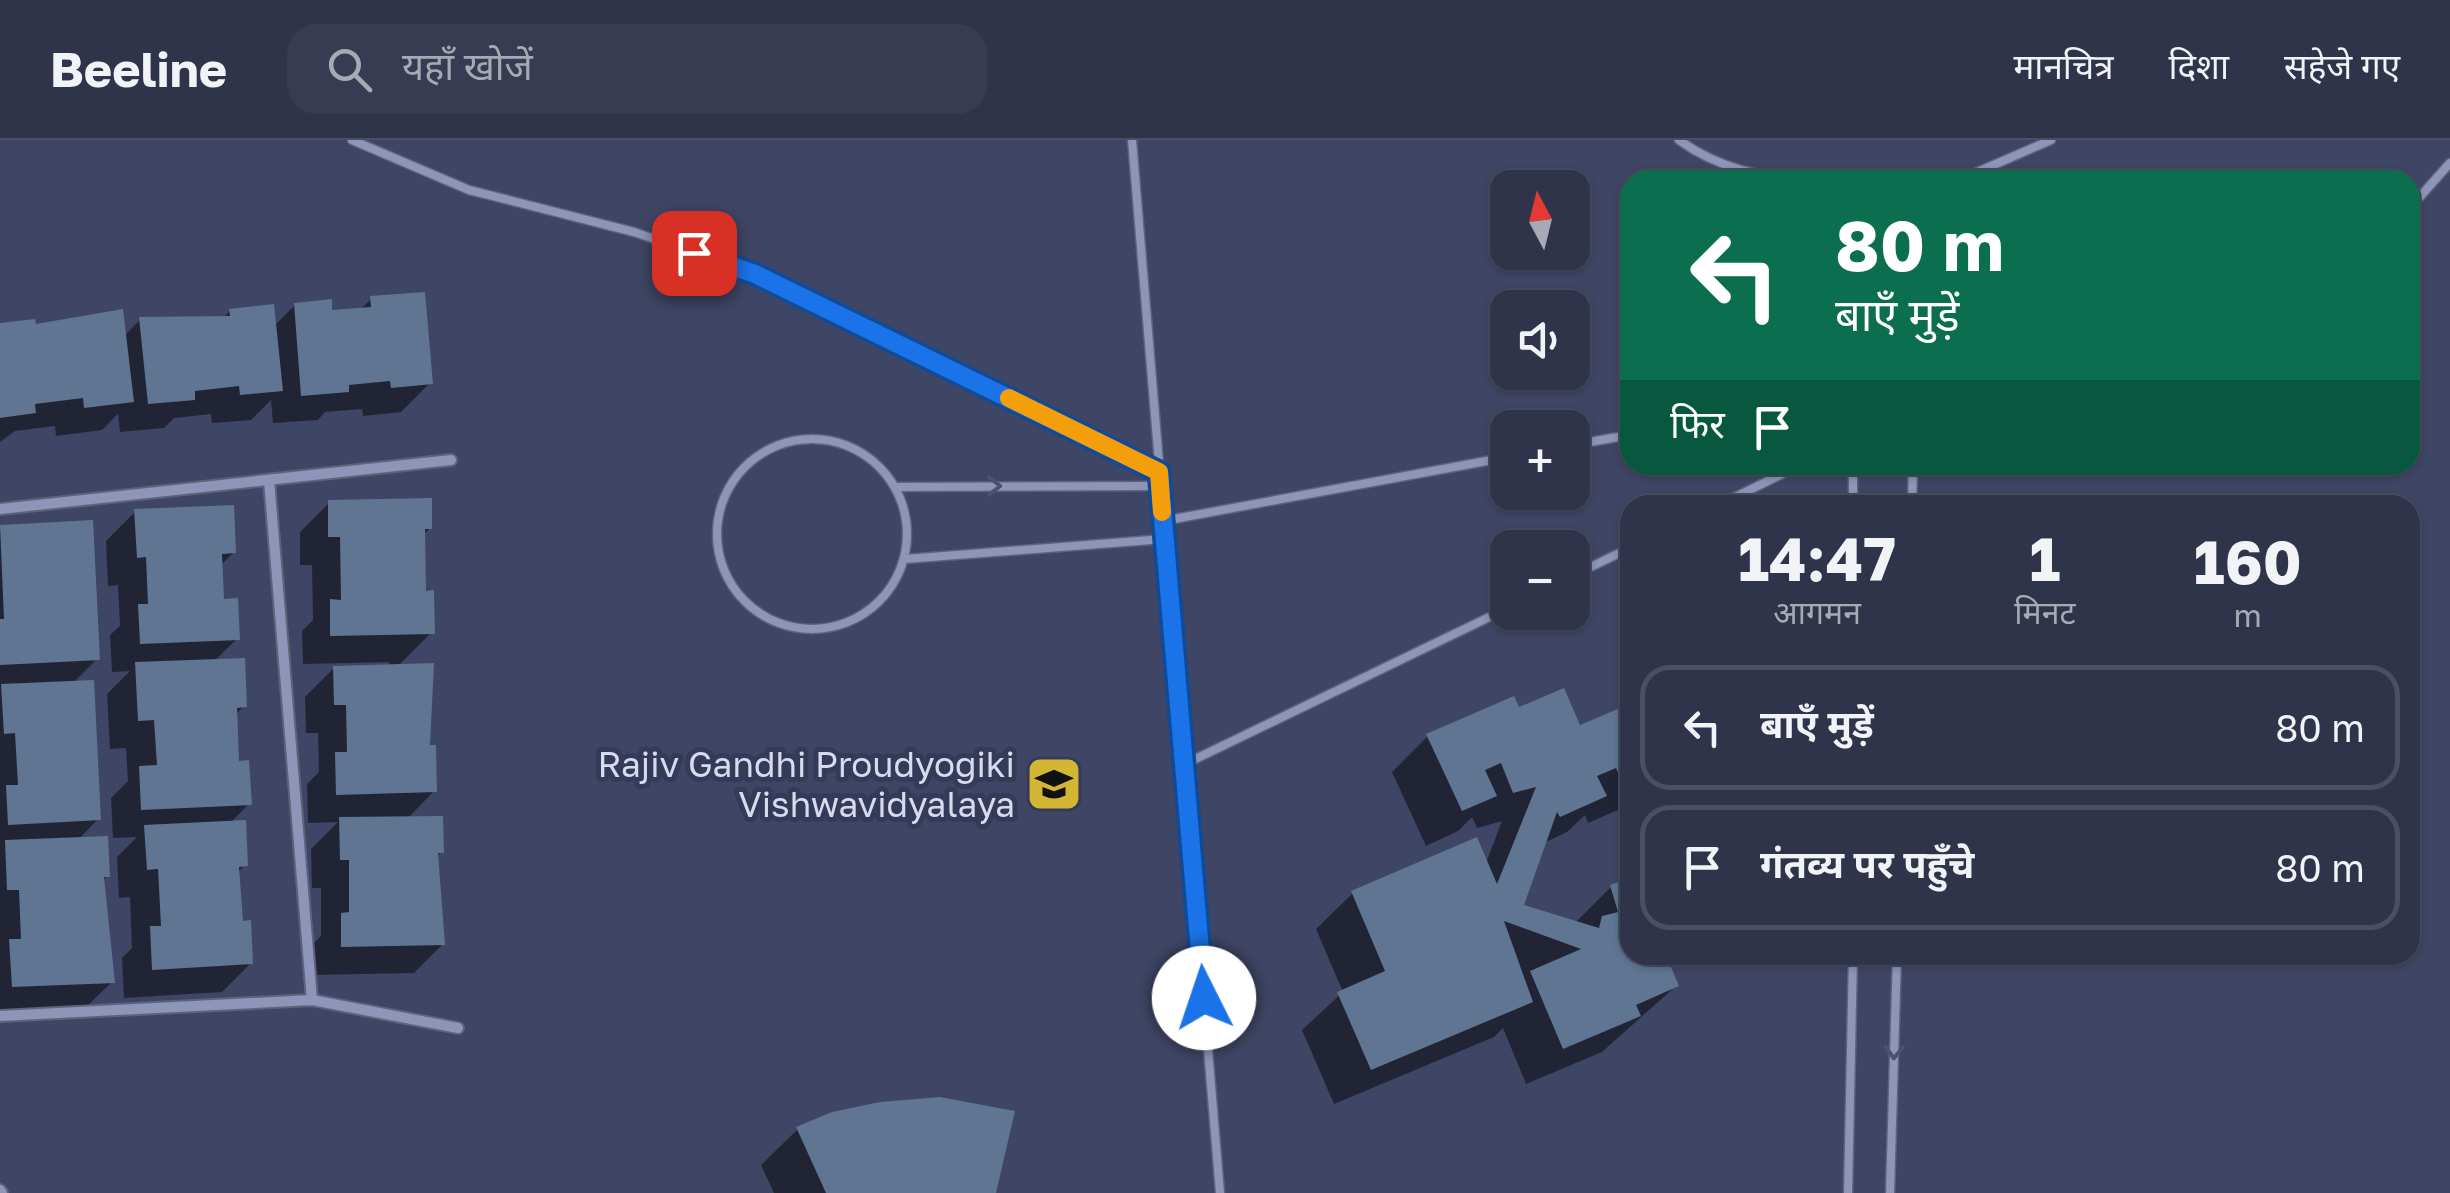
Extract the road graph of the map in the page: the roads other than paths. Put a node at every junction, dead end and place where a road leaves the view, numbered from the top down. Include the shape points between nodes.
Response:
1 (352, 140) edge
2 (1132, 140) edge
3 (1679, 140) edge
4 (2050, 140) edge
5 (2450, 163) edge
6 (1744, 170) edge
7 (1982, 170) edge
8 (2420, 197) edge
9 (1620, 437) edge
10 (1590, 442) edge
11 (451, 460) dead end
12 (1490, 460) edge
13 (1159, 472) junction
14 (1780, 475) edge
15 (269, 480) junction
16 (1160, 486) junction
17 (896, 487) junction
18 (1739, 495) edge
19 (0, 509) edge
20 (1163, 521) junction
21 (1164, 539) junction
22 (1620, 553) edge
23 (905, 560) junction
24 (1590, 567) edge
25 (1490, 617) edge
26 (1185, 764) junction
27 (1853, 965) edge
28 (1898, 965) edge
29 (312, 1000) junction
30 (0, 1016) edge
31 (458, 1028) dead end
32 (1220, 1193) edge
33 (1848, 1193) edge
34 (1890, 1193) edge

1 - 13 lane via 468,190 634,232 755,274
2 - 13 lane
3 - 6 lane
4 - 7 lane
5 - 8 lane
9 - 10 lane
11 - 15 street
12 - 20 lane
13 - 16 lane
14 - 18 lane
15 - 19 street
15 - 29 street
17 -> 16 lane
16 - 20 lane
17 - 23 lane via 906,510
17 - 23 lane via 862,451 838,441 776,446 729,485 720,508 719,558 744,600 763,616 811,629 860,617 895,582
20 - 21 lane
21 - 23 lane
21 - 26 lane
22 - 24 lane
25 - 26 lane
26 - 32 lane
27 - 33 lane
28 -> 34 lane
29 - 30 street
29 - 31 street

